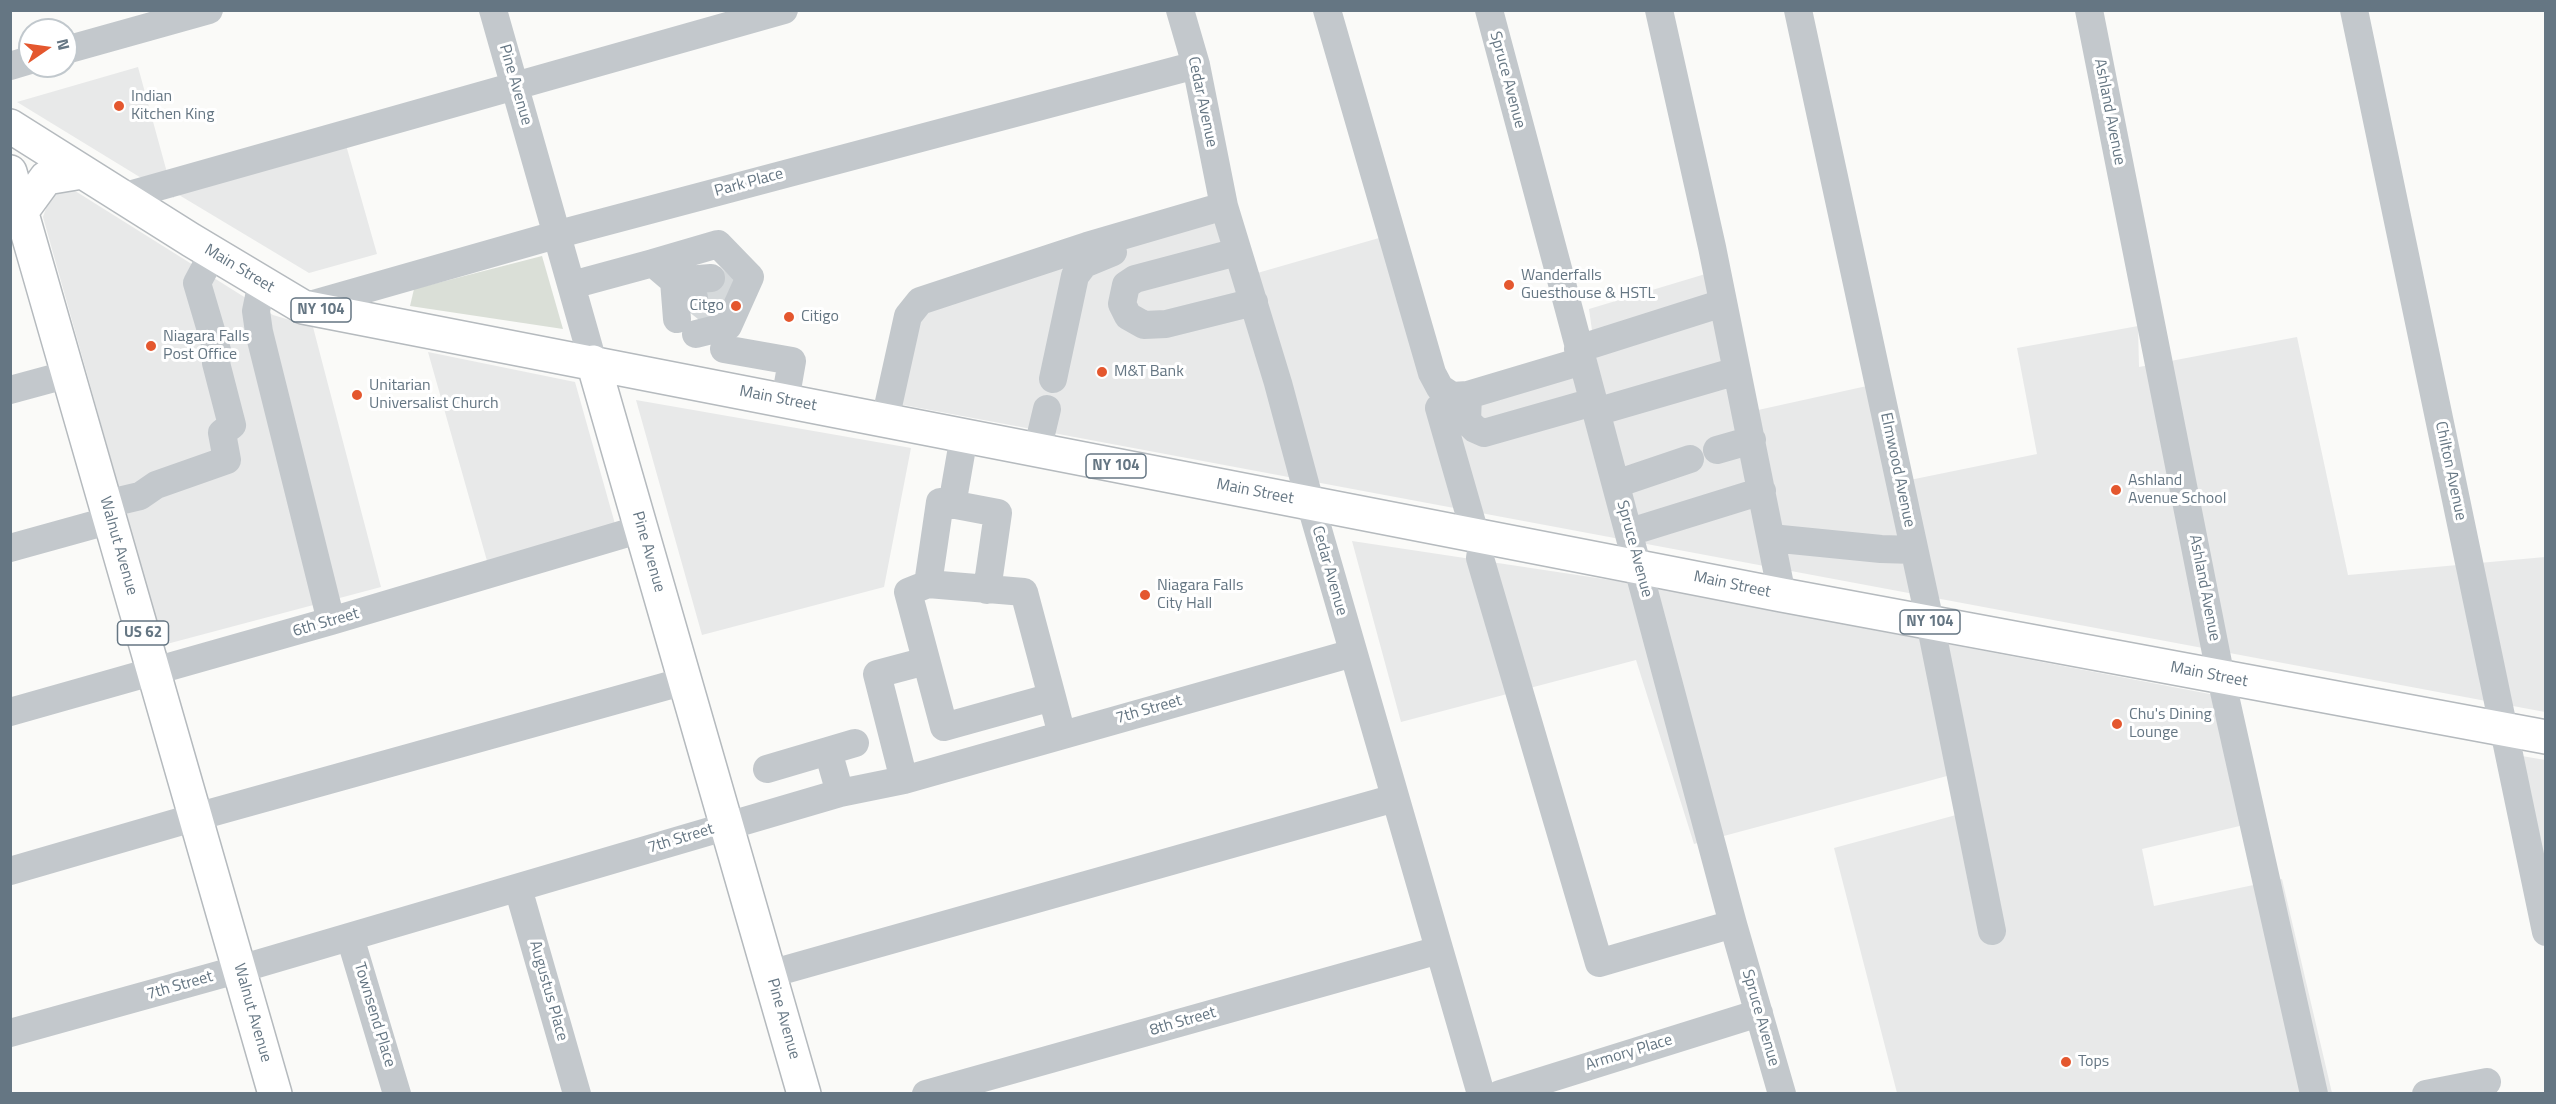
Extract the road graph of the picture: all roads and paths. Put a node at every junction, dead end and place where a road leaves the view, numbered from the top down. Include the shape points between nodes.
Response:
1 (209, 10) edge
2 (493, 10) edge
3 (784, 10) edge
4 (1180, 10) edge
5 (1327, 10) edge
6 (1489, 10) edge
7 (1659, 10) edge
8 (1798, 10) edge
9 (2089, 10) edge
10 (2354, 10) edge
11 (78, 47) edge
12 (1196, 64) junction
13 (515, 86) junction
14 (10, 126) edge
15 (10, 172) edge
16 (82, 172) junction
17 (122, 197) junction
18 (1226, 213) junction
19 (20, 222) edge
20 (559, 234) junction
21 (1237, 252) junction
22 (213, 253) junction
23 (653, 262) junction
24 (262, 282) junction
25 (572, 285) junction
26 (1254, 302) junction
27 (1723, 303) junction
28 (303, 307) junction
29 (705, 310) junction
30 (1580, 355) junction
31 (593, 362) junction
32 (1737, 371) junction
33 (69, 374) junction
34 (1053, 379) dead end
35 (717, 387) junction
36 (10, 390) edge
37 (1468, 395) junction
38 (785, 401) junction
39 (1595, 407) junction
40 (1439, 408) dead end
41 (1047, 409) dead end
42 (885, 420) junction
43 (964, 436) junction
44 (1752, 440) junction
45 (1717, 450) dead end
46 (1037, 451) junction
47 (1690, 459) dead end
48 (1616, 484) junction
49 (1762, 491) junction
50 (1310, 502) junction
51 (952, 505) junction
52 (109, 512) junction
53 (641, 529) junction
54 (1630, 532) junction
55 (1480, 537) junction
56 (1771, 538) junction
57 (10, 548) edge
58 (1914, 550) junction
59 (1640, 566) junction
60 (928, 584) junction
61 (987, 590) junction
62 (1782, 596) junction
63 (331, 621) junction
64 (1930, 622) junction
65 (1353, 653) junction
66 (926, 661) junction
67 (154, 672) junction
68 (2221, 678) junction
69 (685, 681) junction
70 (1052, 697) junction
71 (10, 712) edge
72 (998, 712) junction
73 (2504, 729) junction
74 (1062, 735) junction
75 (2546, 737) edge
76 (855, 743) dead end
77 (1009, 750) junction
78 (828, 751) junction
79 (767, 769) dead end
80 (904, 780) junction
81 (840, 793) junction
82 (1395, 798) junction
83 (196, 817) junction
84 (728, 824) junction
85 (10, 871) edge
86 (2540, 877) edge
87 (518, 888) junction
88 (1733, 924) junction
89 (1992, 931) dead end
90 (2546, 932) edge
91 (350, 937) junction
92 (1439, 950) junction
93 (240, 969) junction
94 (770, 974) junction
95 (1759, 1013) junction
96 (10, 1033) edge
97 (2487, 1082) dead end
98 (1781, 1090) edge
99 (2437, 1092) edge
100 (275, 1094) edge
101 (397, 1094) edge
102 (577, 1094) edge
103 (804, 1094) edge
104 (926, 1094) edge
105 (1481, 1094) edge
106 (1500, 1094) edge
107 (2314, 1094) edge

1 - 11 street
2 - 13 street, Pine Avenue
3 - 13 street
4 - 12 street, Cedar Avenue
5 - 37 street via 1432,373 1440,388 1452,396
6 - 30 street, Spruce Avenue
7 - 27 street
8 - 58 street, Elmwood Avenue
9 - 68 street, Ashland Avenue
10 - 73 street, Chilton Avenue
12 - 18 street, Cedar Avenue
12 - 20 street, Park Place
13 - 17 street
13 - 20 street, Pine Avenue
14 - 16 main road, Main Street / NY 104
15 - 19 main road, Walnut Avenue / US 62
16 - 17 main road, Main Street / NY 104
16 - 19 main road via 46,178
17 - 22 main road, Main Street / NY 104
18 - 21 street, Cedar Avenue
18 - 34 street via 1083,264 1075,276
18 - 42 street via 1076,250 920,301 908,316
19 - 33 main road, Walnut Avenue / US 62
20 - 25 street, Pine Avenue
20 - 28 street, Park Place
21 - 26 street, Cedar Avenue
21 - 26 street via 1135,279 1126,285 1122,304 1128,316 1144,325 1166,324
22 - 24 main road, Main Street / NY 104
22 - 52 street via 197,283 218,354 216,363 232,425 222,433 227,460 156,485
23 - 25 street
23 - 29 street
23 - 29 street via 718,244 750,277
24 - 28 main road, Main Street / NY 104
24 - 63 street via 256,311 259,332
25 - 31 street, Pine Avenue
26 - 50 street, Cedar Avenue
27 - 30 street
27 - 32 street
28 - 31 main road, Main Street / NY 104
29 - 35 street
29 - 38 street via 792,361
30 - 37 street
30 - 39 street, Spruce Avenue
31 - 35 main road, Main Street / NY 104
31 - 53 main road, Pine Avenue
32 - 39 street
32 - 44 street
33 - 36 street
33 - 52 main road, Walnut Avenue / US 62
35 - 38 main road, Main Street / NY 104
37 - 39 street via 1467,421 1484,433
38 - 42 main road, Main Street / NY 104
39 - 48 street, Spruce Avenue
40 - 55 street
41 - 46 street
42 - 43 main road, Main Street / NY 104
43 - 46 main road, Main Street / NY 104
43 - 51 street
44 - 45 street
44 - 49 street
46 - 50 main road, Main Street / NY 104
47 - 48 street
48 - 54 street, Spruce Avenue
49 - 54 street
49 - 56 street
50 - 55 main road, Main Street / NY 104
50 - 65 street, Cedar Avenue
51 - 60 street via 940,502
51 - 61 street via 998,513
52 - 57 street
52 - 67 main road, Walnut Avenue / US 62
53 - 63 street, 6th Street
53 - 69 main road, Pine Avenue
54 - 59 street, Spruce Avenue
55 - 59 main road, Main Street / NY 104
55 - 88 street via 1480,558 1599,963
56 - 58 street
56 - 62 street
58 - 64 street, Elmwood Avenue
59 - 62 main road, Main Street / NY 104
59 - 88 street, Spruce Avenue
60 - 61 street
60 - 66 street via 908,592
61 - 70 street via 1024,592
62 - 64 main road, Main Street / NY 104
63 - 67 street, 6th Street
64 - 68 main road, Main Street / NY 104
64 - 89 street, Elmwood Avenue
65 - 74 street, 7th Street
65 - 82 street, Cedar Avenue
66 - 72 street via 944,727
66 - 80 street via 877,674
67 - 71 street, 6th Street
67 - 83 main road, Walnut Avenue / US 62
68 - 73 main road, Main Street / NY 104
68 - 107 street, Ashland Avenue
69 - 83 street
69 - 84 main road, Pine Avenue
70 - 72 street
70 - 74 street
72 - 77 street
73 - 75 main road, Main Street / NY 104
73 - 86 street, Chilton Avenue
74 - 77 street, 7th Street
76 - 78 street
77 - 80 street, 7th Street
78 - 79 street
78 - 81 street
80 - 81 street, 7th Street
81 - 84 street, 7th Street
82 - 92 street, Cedar Avenue
82 - 94 street
83 - 85 street
83 - 93 main road, Walnut Avenue / US 62
84 - 87 street, 7th Street
84 - 94 main road, Pine Avenue
86 - 90 street, Chilton Avenue
87 - 91 street, 7th Street
87 - 102 street, Augustus Place
88 - 95 street, Spruce Avenue
91 - 93 street, 7th Street
91 - 101 street, Townsend Place
92 - 104 street, 8th Street
92 - 105 street, Cedar Avenue
93 - 96 street, 7th Street
93 - 100 main road, Walnut Avenue / US 62
94 - 103 main road, Pine Avenue
95 - 98 street, Spruce Avenue
95 - 106 street, Armory Place
97 - 99 street

